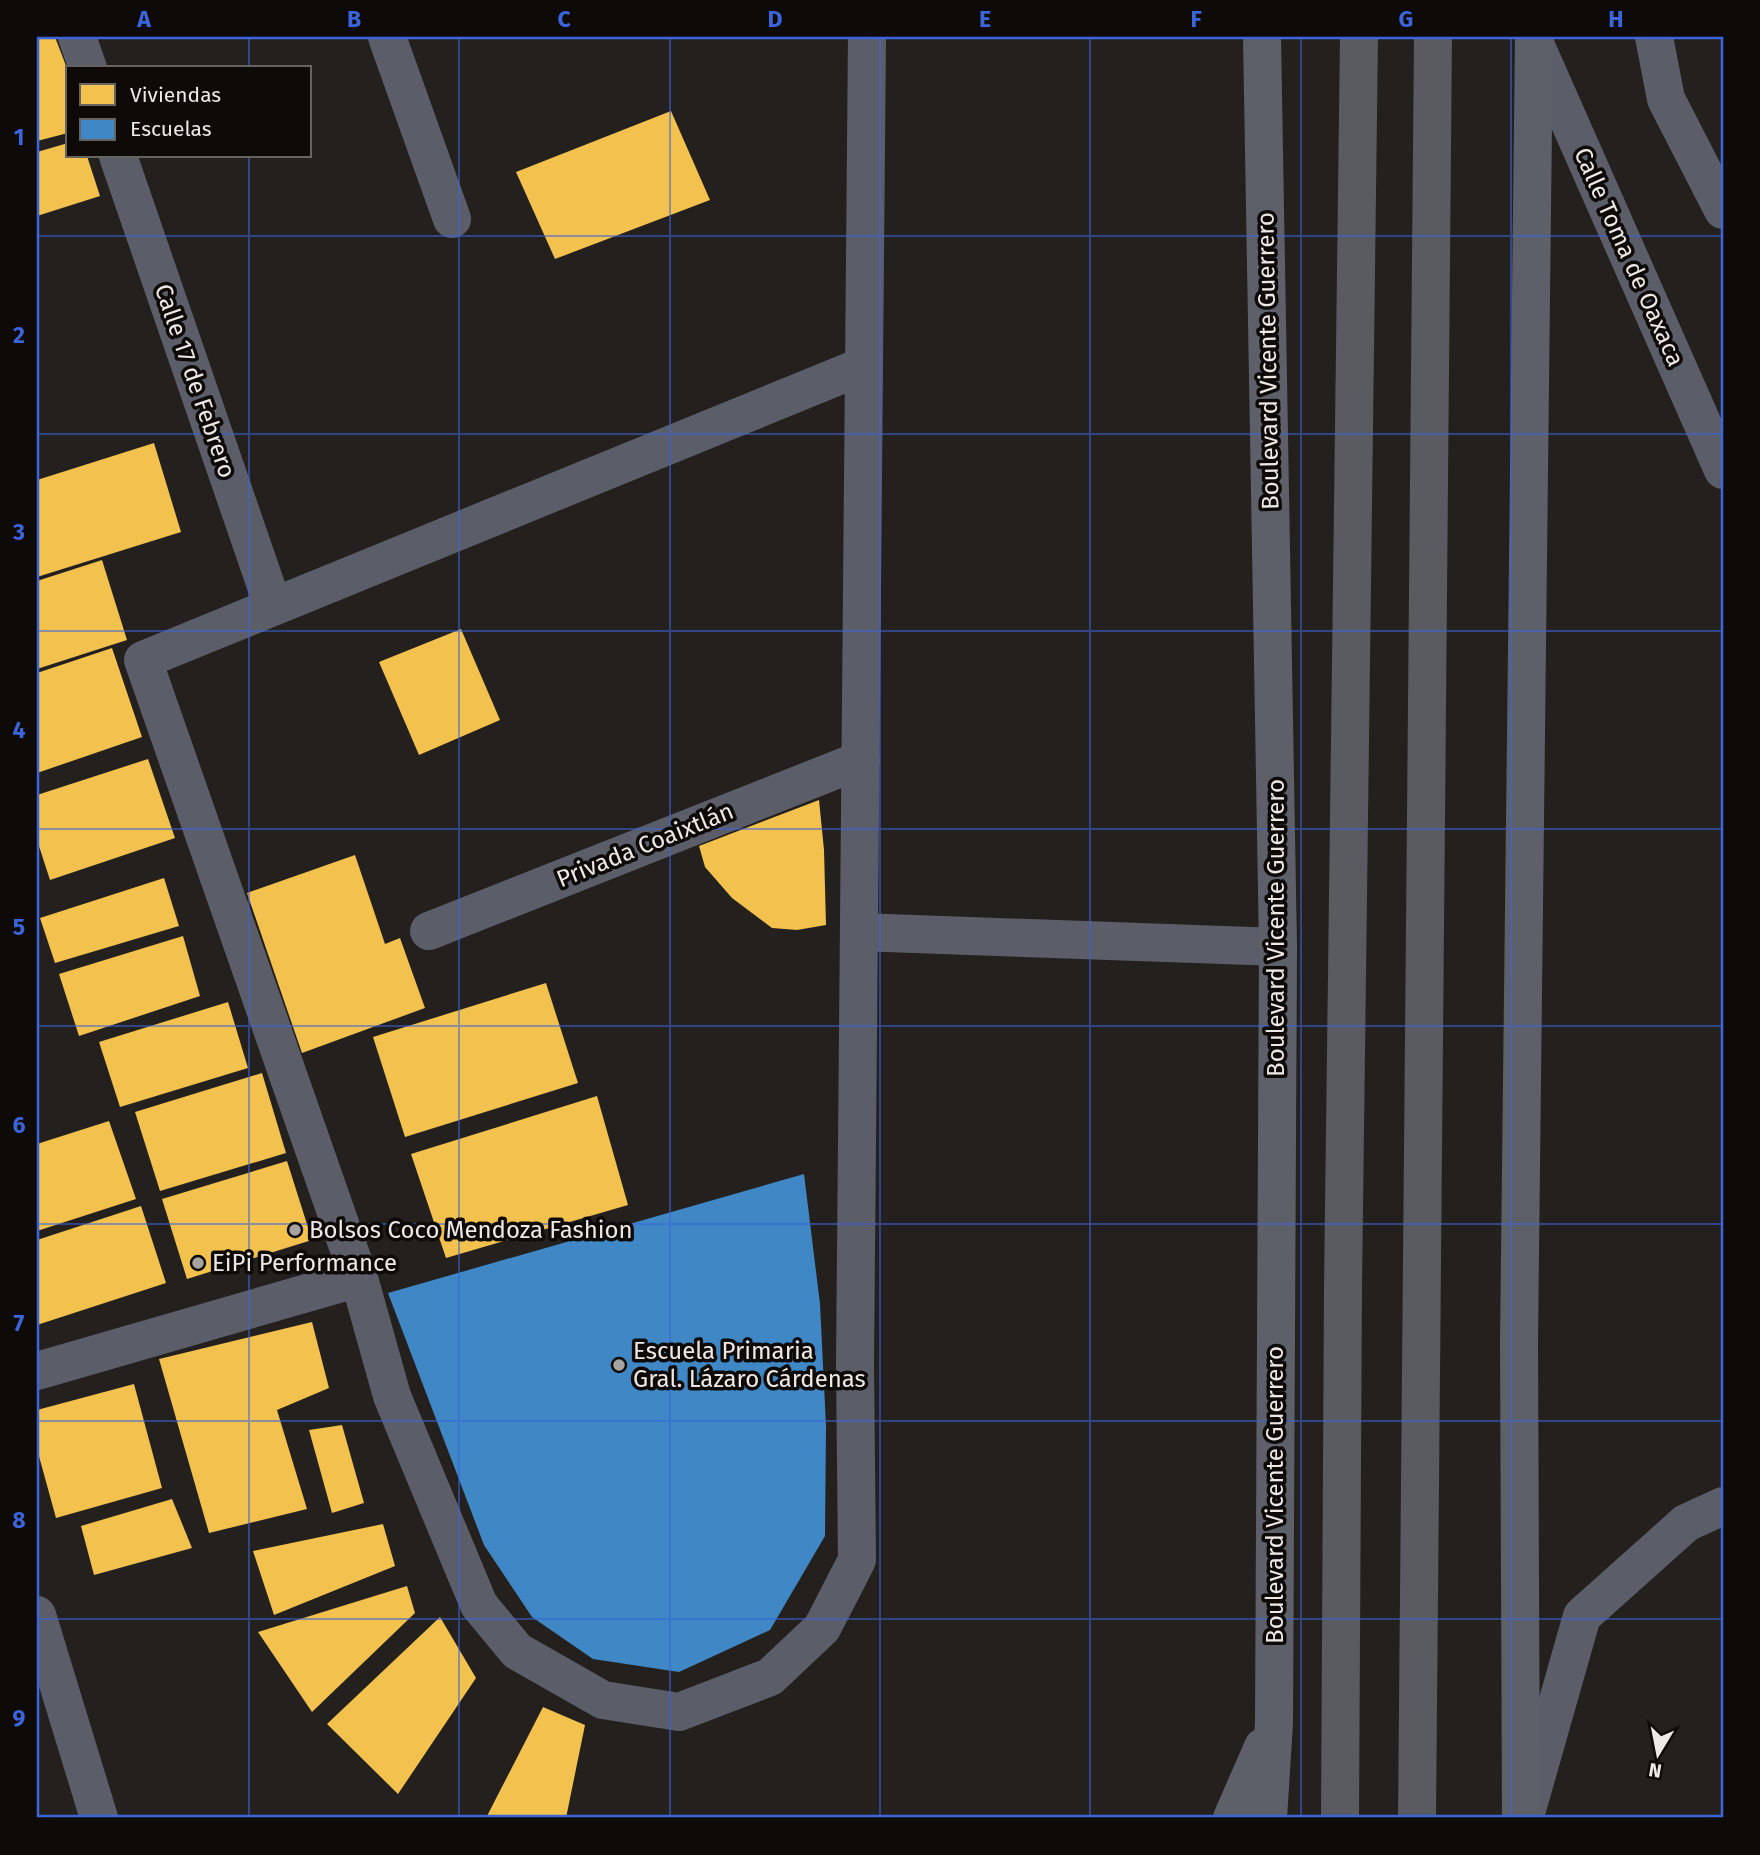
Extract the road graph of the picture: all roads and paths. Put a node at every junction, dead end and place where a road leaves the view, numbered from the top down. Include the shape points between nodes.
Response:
1 (77, 37) edge
2 (387, 37) edge
3 (867, 37) edge
4 (1262, 37) edge
5 (1359, 37) edge
6 (1433, 37) edge
7 (1654, 37) edge
8 (1534, 40) edge
9 (87, 66) edge
10 (119, 158) edge
11 (1723, 210) edge
12 (452, 219) dead end
13 (863, 366) junction
14 (1723, 470) edge
15 (273, 606) junction
16 (861, 760) junction
17 (429, 931) dead end
18 (859, 932) junction
19 (1278, 947) junction
20 (359, 1278) junction
21 (37, 1371) edge
22 (1723, 1506) edge
23 (37, 1615) edge
24 (1274, 1723) junction
25 (99, 1818) edge
26 (1232, 1818) edge
27 (1268, 1818) edge
28 (1340, 1818) edge
29 (1417, 1818) edge
30 (1522, 1818) edge

1 - 9 street
2 - 12 street
3 - 13 street
4 - 19 main road, Boulevard Vicente Guerrero
5 - 28 highway
6 - 29 highway
7 - 11 street via 1666,99
8 - 14 street, Calle Toma de Oaxaca
8 - 30 main road via 1519,1342
10 - 15 street, Calle 17 de Febrero
13 - 15 street
13 - 16 street
15 - 20 street via 143,660
16 - 17 street, Privada Coaixtlán
16 - 18 street
18 - 19 street
18 - 20 street via 857,1560 822,1628 769,1677 679,1712 603,1700 517,1651 479,1605 392,1396
19 - 24 main road, Boulevard Vicente Guerrero
20 - 21 street
22 - 30 street via 1686,1523 1582,1616
23 - 25 street
24 - 26 main road
24 - 27 main road, Boulevard Vicente Guerrero

